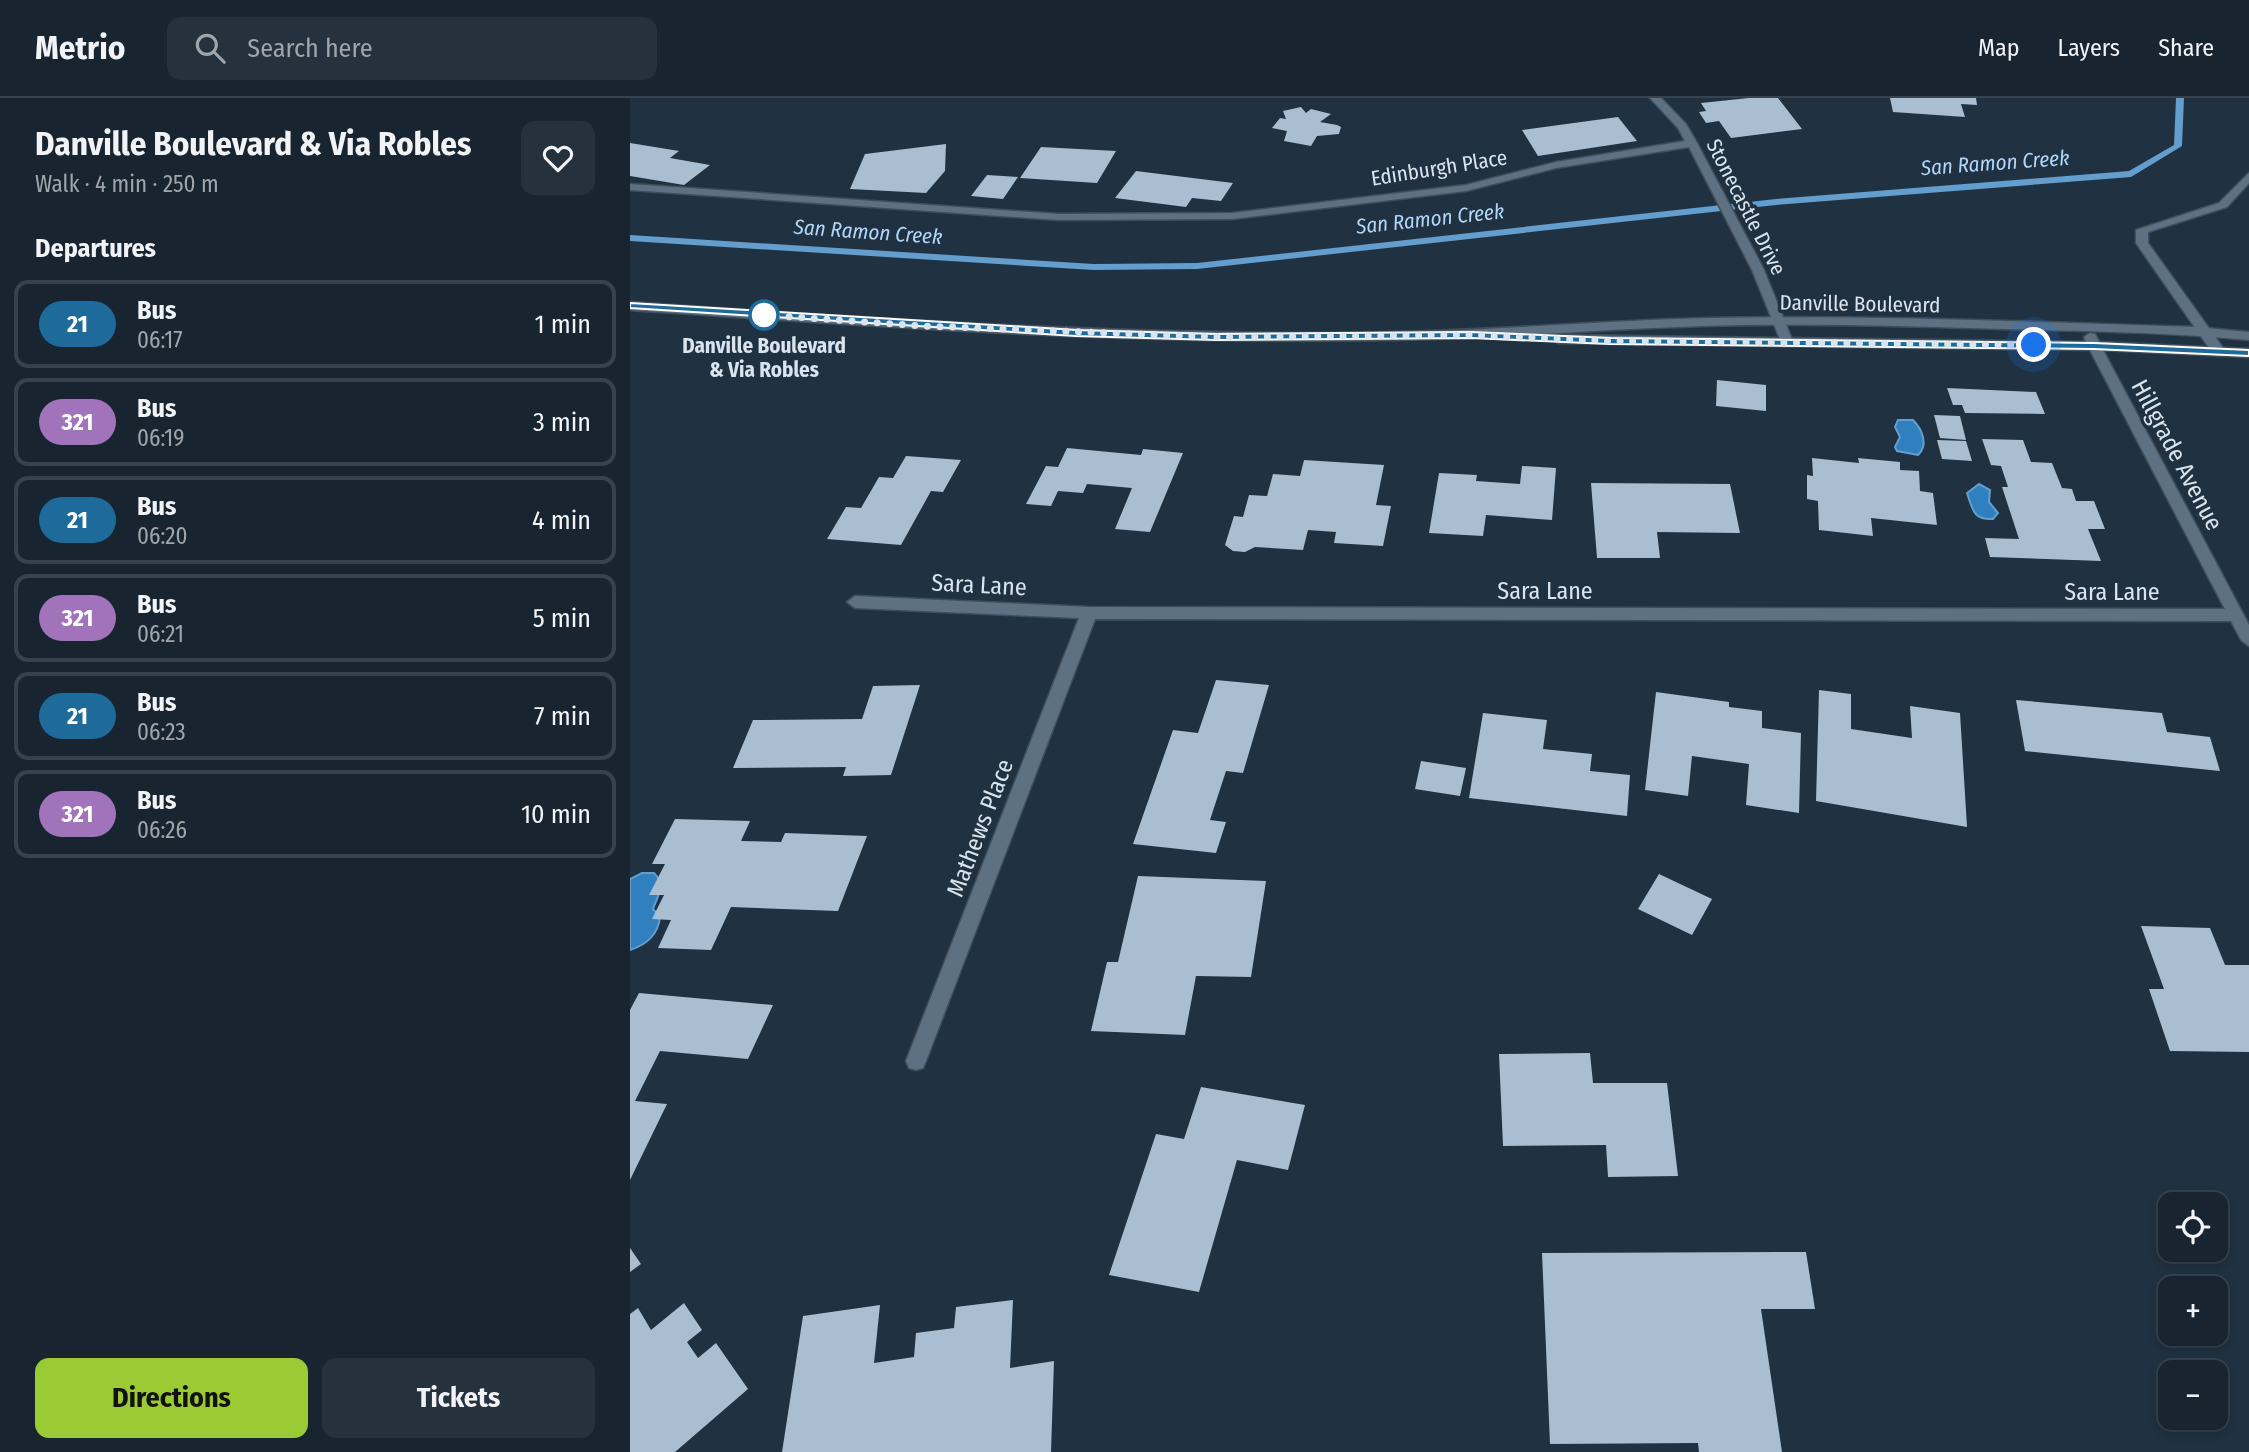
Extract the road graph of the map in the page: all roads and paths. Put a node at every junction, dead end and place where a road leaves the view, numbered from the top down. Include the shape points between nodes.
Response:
1 (1655, 98) edge
2 (1692, 143) junction
3 (2249, 176) edge
4 (630, 187) edge
5 (630, 306) edge
6 (1780, 321) junction
7 (2085, 328) junction
8 (2207, 332) junction
9 (1471, 335) junction
10 (2249, 336) edge
11 (1787, 342) junction
12 (2094, 346) junction
13 (2219, 352) junction
14 (2249, 353) edge
15 (855, 602) dead end
16 (1089, 613) junction
17 (2235, 615) junction
18 (2249, 640) edge
19 (916, 1061) dead end

1 - 2 street, Stonecastle Drive
2 - 4 street, Edinburgh Place via 1556,165 1466,188 1231,216 1059,217
2 - 6 street, Stonecastle Drive
3 - 8 street via 2223,205 2142,230 2142,243
5 - 9 street, Danville Boulevard via 1076,333
6 - 7 street, Danville Boulevard
6 - 9 street, Danville Boulevard
6 - 11 street, Stonecastle Drive
7 - 8 street, Danville Boulevard
7 - 12 street, Hillgrade Avenue
8 - 10 street, Danville Boulevard
8 - 13 street
9 - 11 street, Danville Boulevard
11 - 12 street, Danville Boulevard
12 - 13 street, Danville Boulevard
12 - 17 street, Hillgrade Avenue
13 - 14 street, Danville Boulevard
15 - 16 street, Sara Lane
16 - 17 street, Sara Lane
16 - 19 street, Mathews Place
17 - 18 street, Hillgrade Avenue

